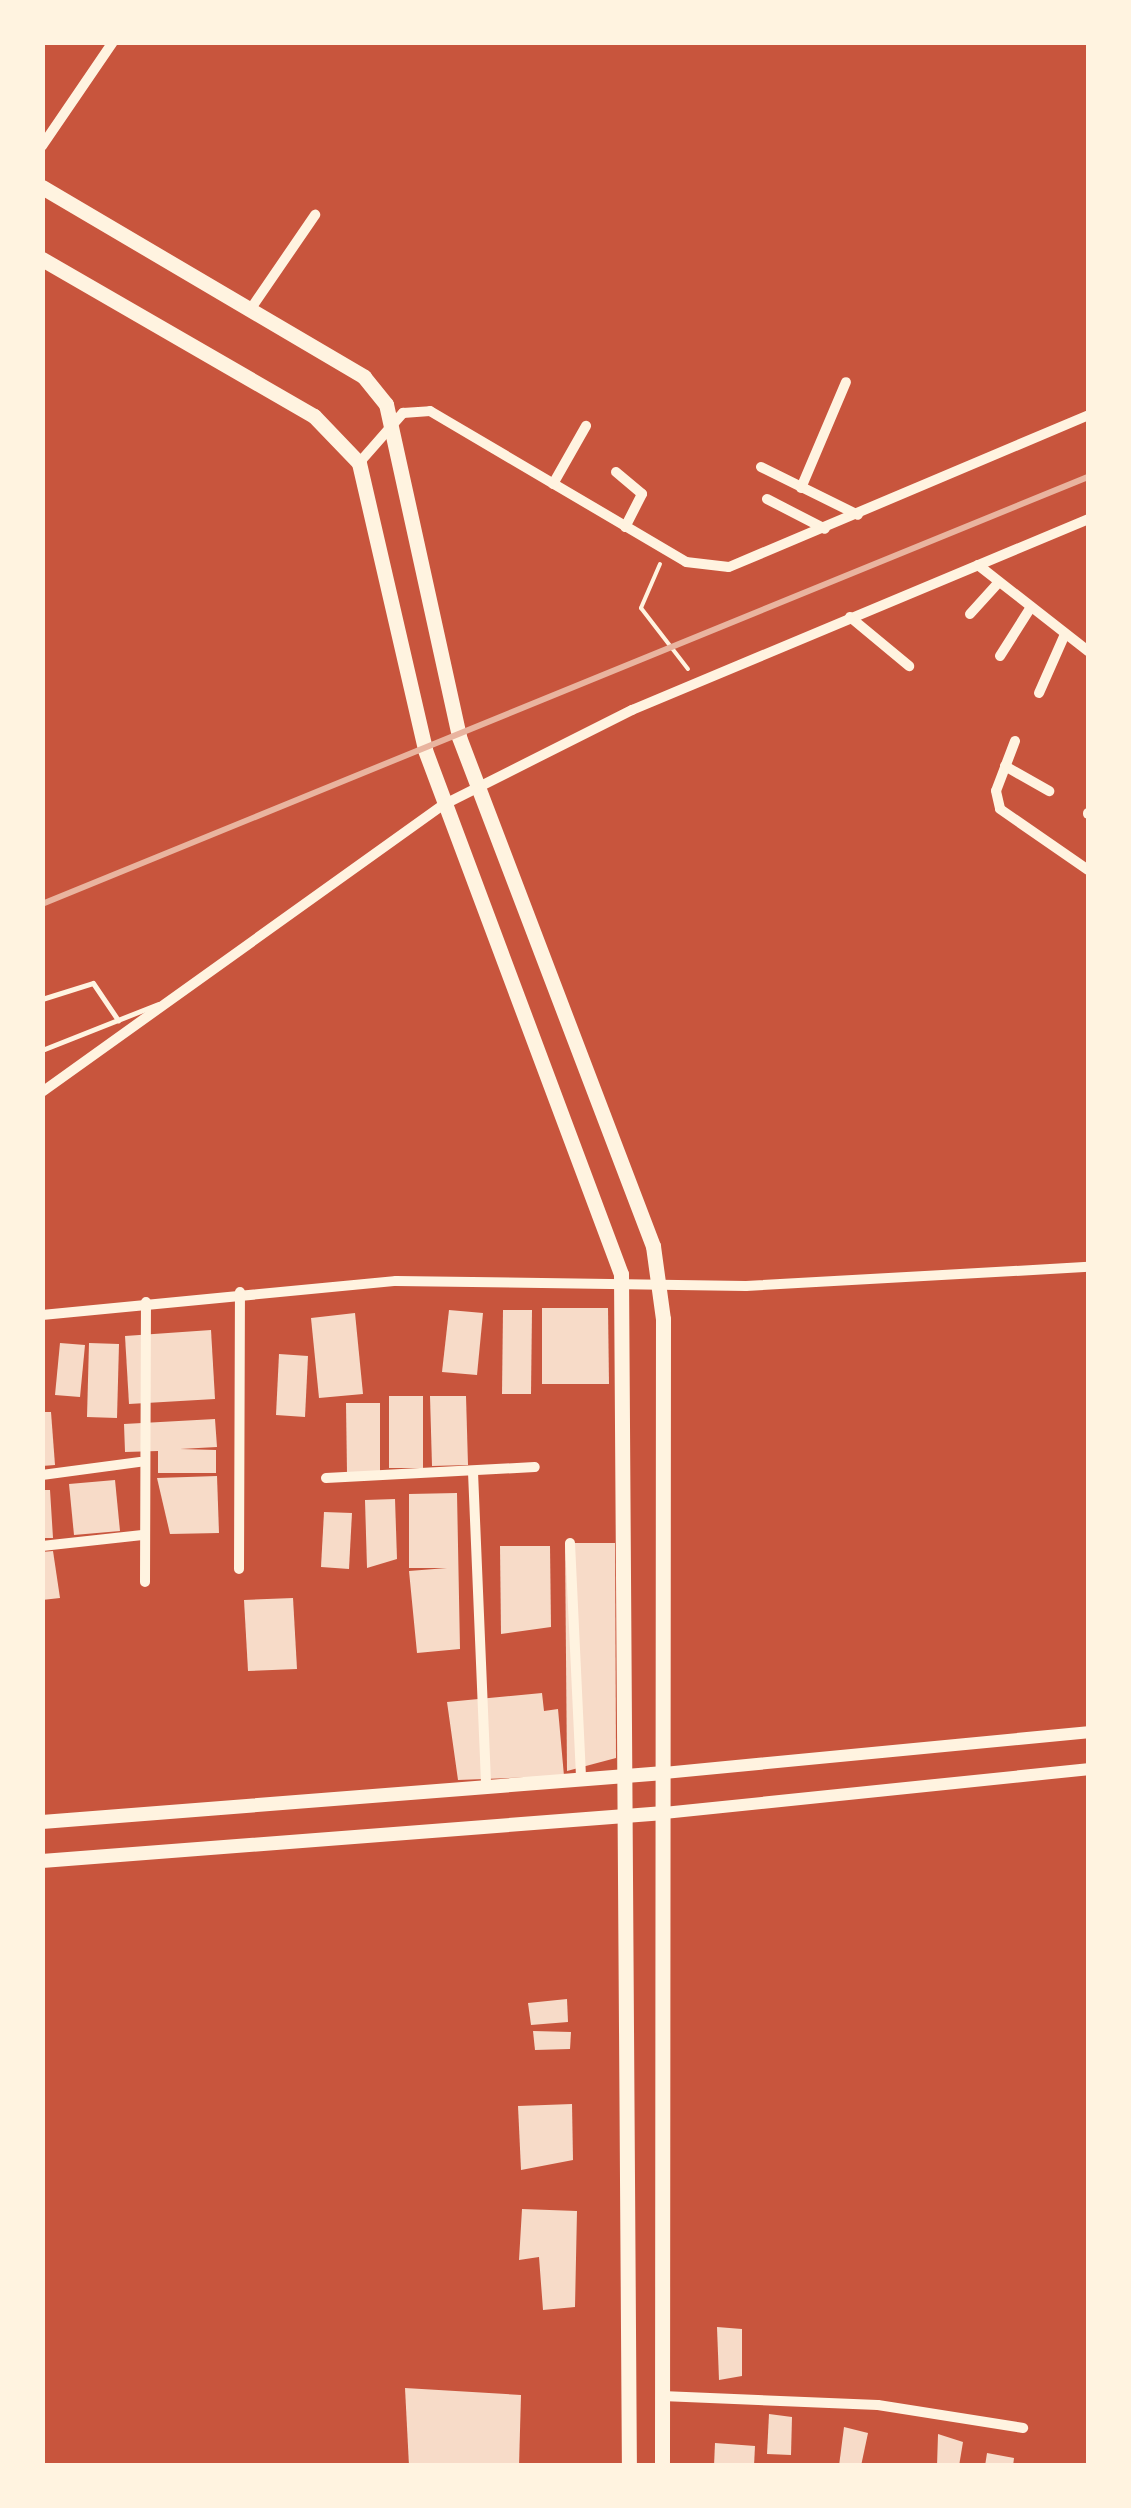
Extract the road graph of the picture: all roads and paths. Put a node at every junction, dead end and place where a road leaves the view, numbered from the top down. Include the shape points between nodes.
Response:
1 (113, 42) edge
2 (42, 146) edge
3 (42, 188) edge
4 (315, 215) dead end
5 (42, 259) edge
6 (252, 308) junction
7 (846, 382) dead end
8 (1088, 415) edge
9 (392, 421) junction
10 (586, 426) dead end
11 (360, 462) junction
12 (761, 466) dead end
13 (616, 472) dead end
14 (553, 484) junction
15 (801, 488) junction
16 (767, 499) dead end
17 (858, 515) junction
18 (1088, 519) edge
19 (626, 527) junction
20 (824, 530) junction
21 (667, 552) junction
22 (978, 566) junction
23 (999, 582) junction
24 (1031, 607) junction
25 (970, 614) dead end
26 (850, 617) junction
27 (1066, 634) junction
28 (1088, 651) edge
29 (1000, 656) dead end
30 (909, 666) dead end
31 (698, 680) junction
32 (1038, 693) dead end
33 (1015, 741) dead end
34 (1005, 766) junction
35 (477, 787) junction
36 (1050, 791) dead end
37 (444, 805) junction
38 (1088, 870) edge
39 (184, 994) junction
40 (42, 999) edge
41 (118, 1020) junction
42 (42, 1050) edge
43 (42, 1092) edge
44 (1088, 1266) edge
45 (623, 1283) junction
46 (661, 1287) junction
47 (240, 1292) junction
48 (146, 1302) junction
49 (42, 1315) edge
50 (140, 1462) junction
51 (535, 1467) dead end
52 (473, 1472) junction
53 (42, 1475) edge
54 (326, 1478) dead end
55 (142, 1534) junction
56 (570, 1542) dead end
57 (42, 1546) edge
58 (240, 1569) dead end
59 (145, 1582) dead end
60 (1088, 1732) edge
61 (1088, 1769) edge
62 (664, 1773) junction
63 (627, 1776) junction
64 (581, 1780) junction
65 (486, 1787) junction
66 (664, 1813) junction
67 (627, 1816) junction
68 (42, 1822) edge
69 (42, 1861) edge
70 (662, 2396) junction
71 (1023, 2428) dead end
72 (629, 2466) edge
73 (662, 2466) edge

1 - 2 street
3 - 6 main road
4 - 6 street
5 - 11 main road via 314,416
6 - 9 main road via 364,376
7 - 15 street
8 - 17 street
9 - 11 street
9 - 14 street via 430,412
9 - 35 main road via 459,737
10 - 14 street
11 - 37 main road via 425,750
12 - 15 street
13 - 19 street via 642,494
14 - 19 street
15 - 17 street
16 - 20 street
17 - 20 street
18 - 22 street
19 - 21 street
20 - 21 street via 729,567
21 - 31 path via 641,608
22 - 23 street
22 - 26 street
23 - 24 street
23 - 25 street
24 - 27 street
24 - 29 street
26 - 30 street
26 - 31 street
27 - 28 street
27 - 32 street
31 - 35 street
33 - 34 street
34 - 36 street
34 - 38 street via 1000,809
35 - 37 street
35 - 46 main road
37 - 39 street
37 - 45 main road
39 - 41 lane
39 - 43 street
40 - 41 lane via 93,983
41 - 42 lane
44 - 46 street
45 - 46 street
45 - 47 street via 396,1281
45 - 63 main road
46 - 62 main road
47 - 48 street
47 - 58 street
48 - 49 street
48 - 50 street
50 - 53 street
50 - 55 street
51 - 52 street
52 - 54 street
52 - 65 street
55 - 57 street
55 - 59 street
56 - 64 street
60 - 62 street
61 - 66 street
62 - 63 main road
62 - 66 main road
63 - 64 main road
63 - 67 main road
64 - 65 main road
65 - 68 main road
66 - 67 main road
66 - 70 main road
67 - 69 main road
67 - 72 main road
70 - 71 street via 842,2402
70 - 73 main road

